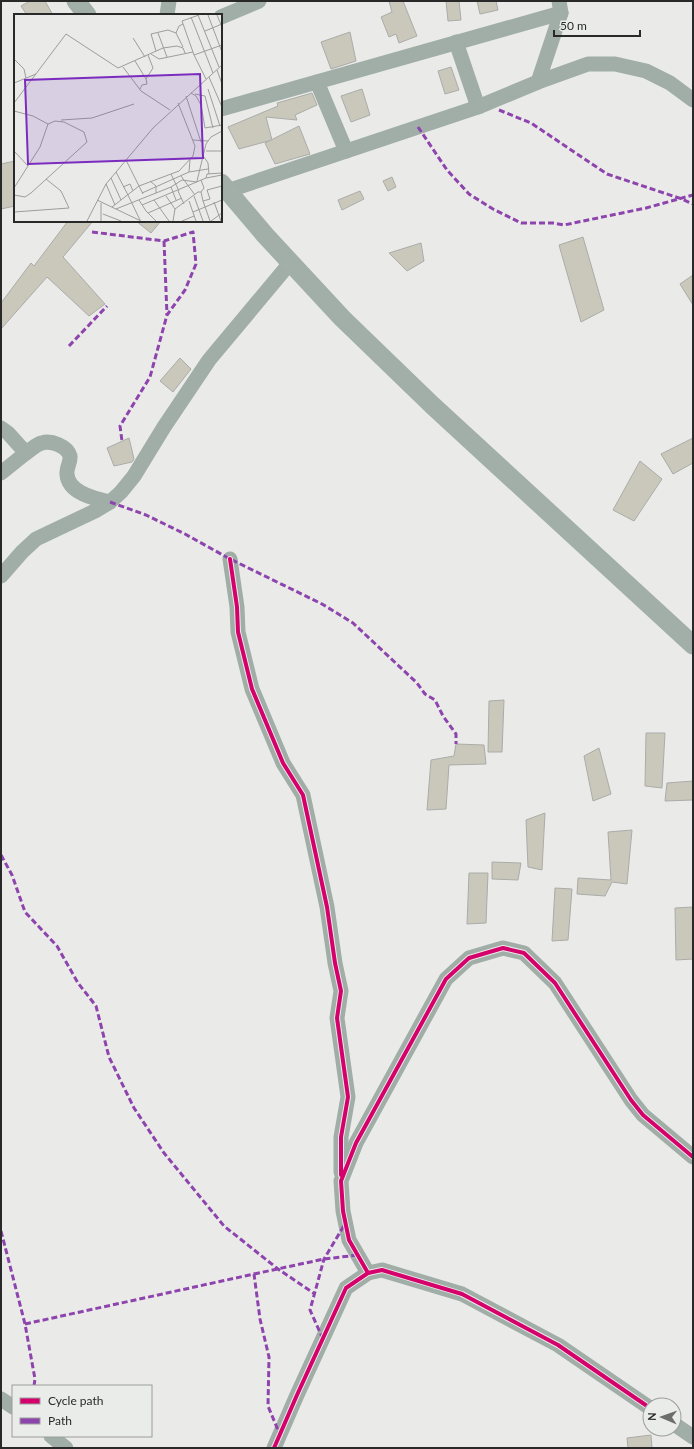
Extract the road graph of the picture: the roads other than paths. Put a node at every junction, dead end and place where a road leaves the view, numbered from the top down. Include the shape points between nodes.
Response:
1 (76, 1) edge
2 (169, 1) edge
3 (259, 1) edge
4 (560, 7) edge
5 (86, 14) edge
6 (167, 14) edge
7 (222, 17) edge
8 (456, 42) junction
9 (317, 82) junction
10 (538, 82) junction
11 (693, 100) edge
12 (478, 107) junction
13 (222, 109) edge
14 (346, 151) junction
15 (224, 187) edge
16 (290, 263) junction
17 (1, 428) edge
18 (26, 453) junction
19 (1, 473) edge
20 (110, 502) junction
21 (230, 559) dead end
22 (1, 576) edge
23 (690, 638) edge
24 (693, 1158) edge
25 (341, 1181) junction
26 (368, 1273) junction
27 (1, 1399) edge
28 (642, 1403) edge
29 (12, 1407) edge
30 (682, 1429) edge
31 (53, 1437) edge
32 (693, 1437) edge
33 (66, 1448) edge
34 (274, 1448) edge

1 - 5 main road
2 - 6 street
3 - 7 street
4 - 8 street
4 - 10 street
8 - 9 street
8 - 12 street
9 - 13 street
9 - 14 street
10 - 11 street via 588,64 615,64 646,71 670,83
10 - 12 street
12 - 14 street
14 - 15 street
15 - 16 main road
16 - 20 street via 209,360 134,476
16 - 23 main road via 342,318 427,400
17 - 18 street
18 - 19 street
18 - 20 street via 44,442 63,446 70,456 66,472 72,486 84,495
20 - 22 street via 36,539
21 - 25 street via 238,632 252,689 283,763 303,795 327,907 341,991 337,1018 348,1097 341,1137
24 - 25 street via 643,1115 631,1100 555,983 524,953 503,948 469,958 446,979 356,1143
25 - 26 street via 342,1211 348,1240
26 - 28 street via 382,1270 462,1294 558,1345
26 - 34 street via 346,1288
27 - 29 street
30 - 32 street
31 - 33 street

